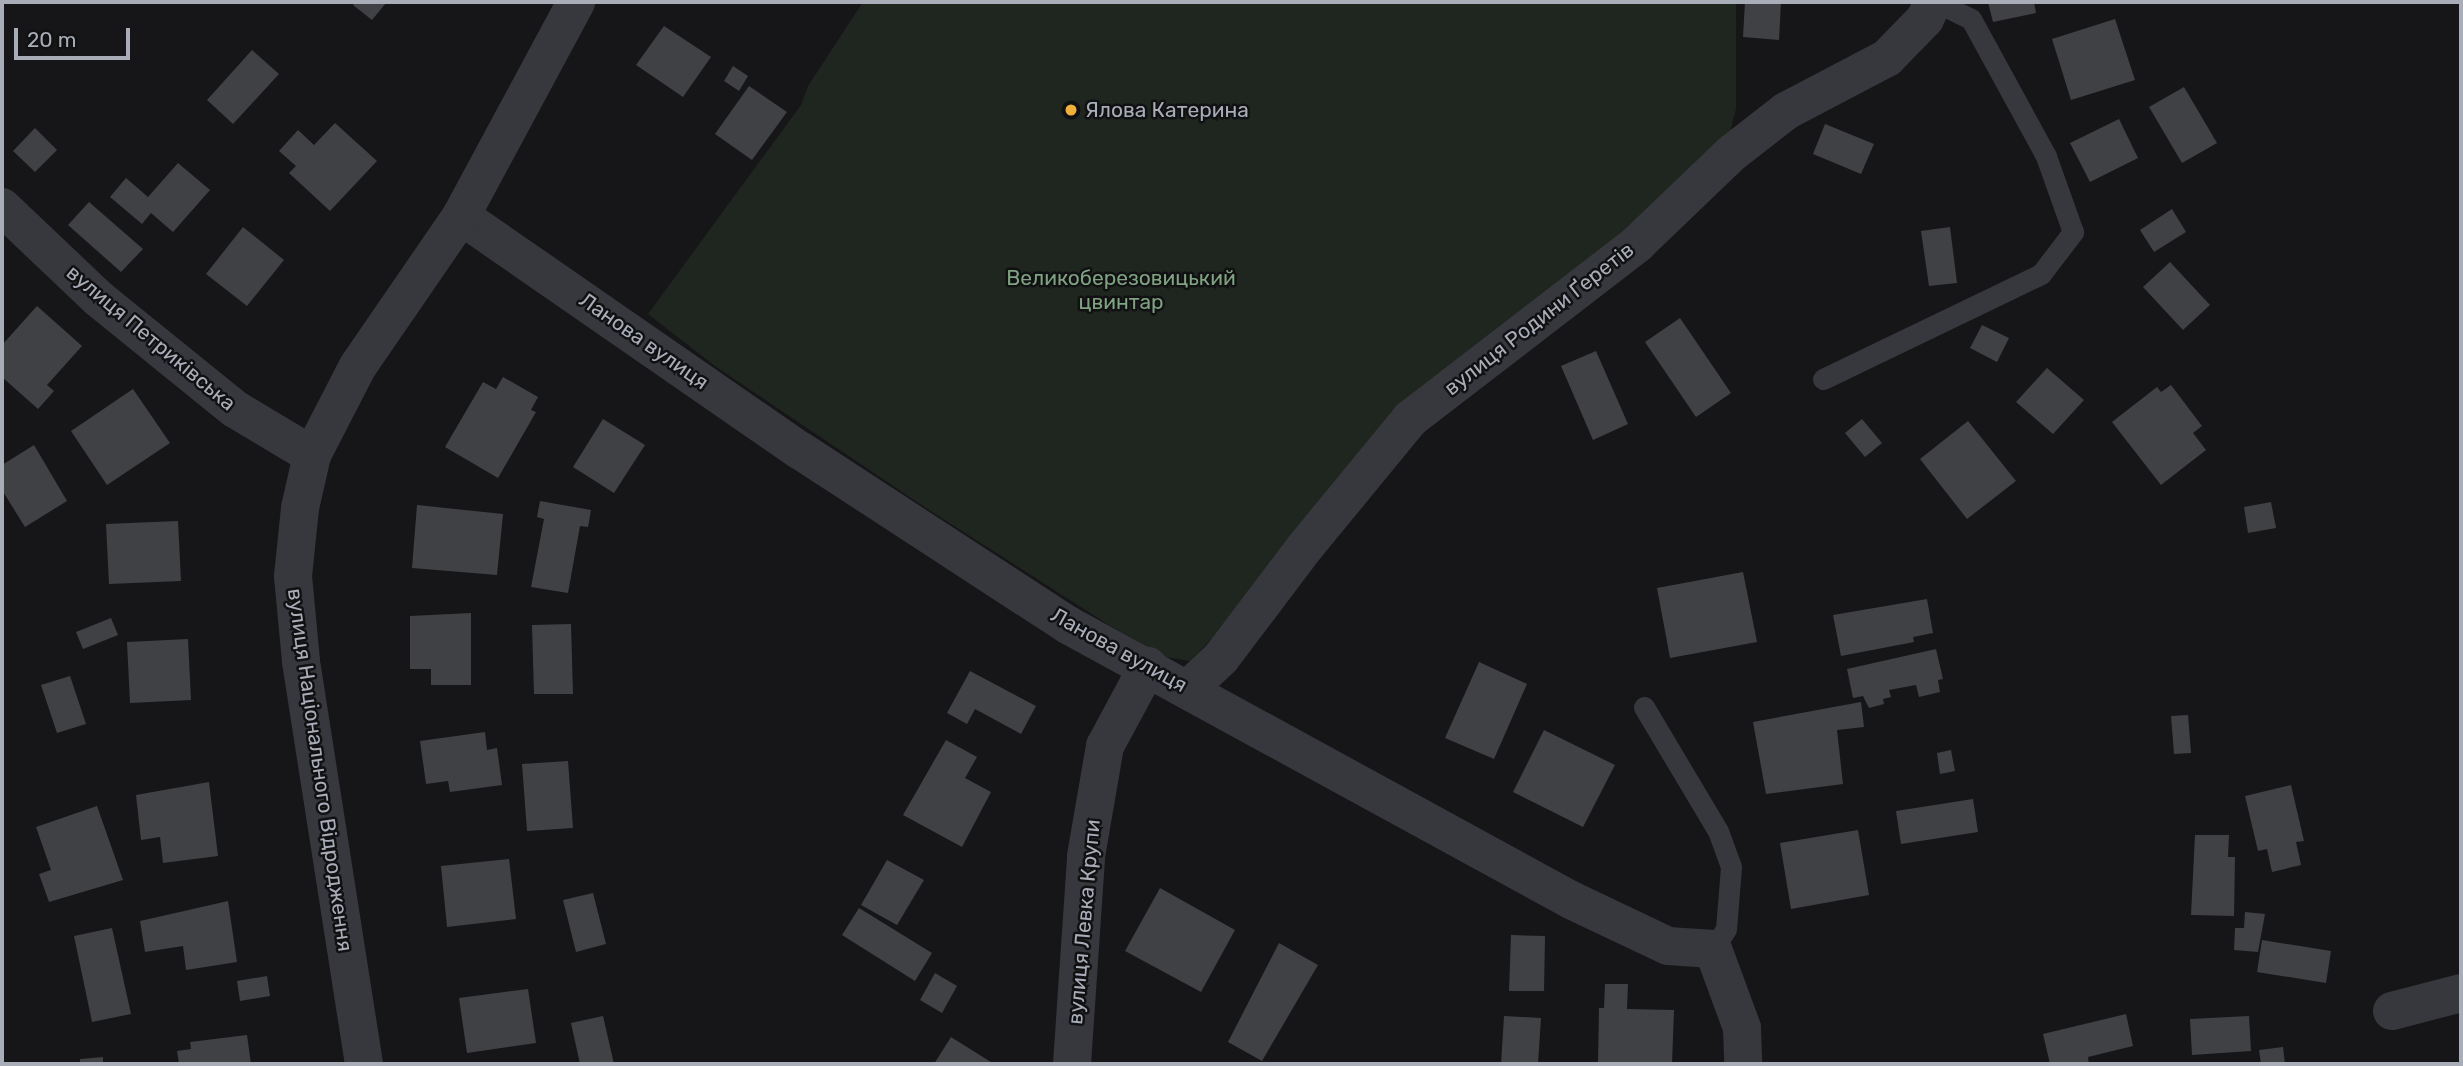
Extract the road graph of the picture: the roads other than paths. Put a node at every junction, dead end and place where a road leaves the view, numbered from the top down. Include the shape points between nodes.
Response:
1 (576, 2) edge
2 (1934, 2) edge
3 (2, 208) edge
4 (461, 216) junction
5 (1823, 379) dead end
6 (312, 455) junction
7 (1148, 666) junction
8 (1189, 688) junction
9 (1644, 707) dead end
10 (1713, 949) junction
11 (2461, 993) edge
12 (2392, 1011) dead end
13 (364, 1064) edge
14 (1072, 1064) edge
15 (1743, 1064) edge

1 - 4 street, вулиця Національного Відродження
2 - 5 lane via 1971,19 2046,156 2073,232 2041,274
2 - 8 street, вулиця Родини Ґеретів via 1925,19 1887,58 1786,111 1732,153 1637,244 1410,419 1222,658
3 - 6 street, вулиця Петриківська via 99,299 235,409
4 - 6 street, вулиця Національного Відродження via 358,366
4 - 7 street, Ланова вулиця via 801,451 1068,625
6 - 13 street, вулиця Національного Відродження via 300,508 293,576 301,661
7 - 8 street, Ланова вулиця
7 - 14 street, вулиця Левка Крупи via 1105,746 1086,856
8 - 10 street, Ланова вулиця via 1571,900 1668,946
9 - 10 lane via 1718,831 1731,867 1726,929
10 - 15 street via 1742,1028
11 - 12 street

